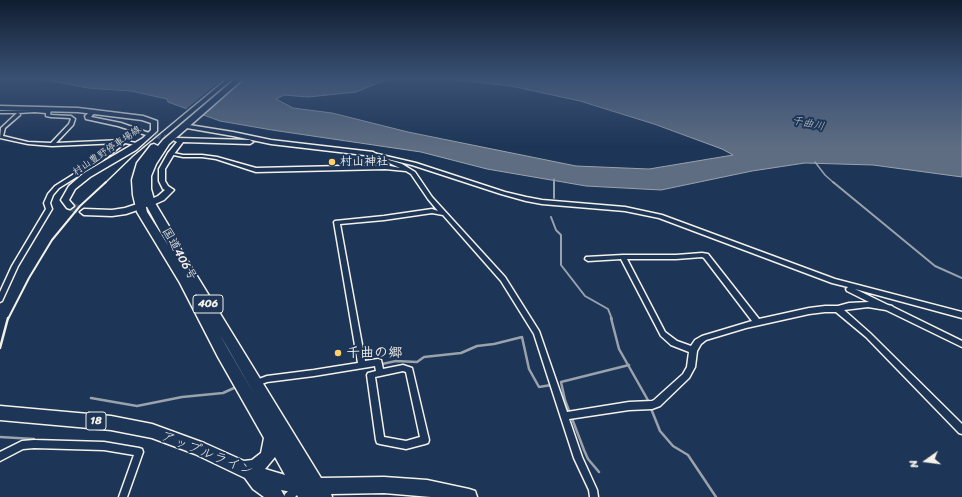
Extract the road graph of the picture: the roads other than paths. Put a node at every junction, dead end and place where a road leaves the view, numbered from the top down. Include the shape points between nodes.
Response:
1 (208, 101) edge
2 (212, 101) edge
3 (0, 108) edge
4 (78, 110) junction
5 (0, 112) edge
6 (49, 112) junction
7 (92, 112) junction
8 (18, 114) junction
9 (184, 124) junction
10 (137, 131) junction
11 (146, 133) tunnel mouth
12 (0, 137) edge
13 (123, 142) junction
14 (271, 142) junction
15 (134, 144) tunnel mouth
16 (52, 145) junction
17 (169, 152) junction
18 (373, 154) junction
19 (407, 170) junction
20 (145, 204) junction
21 (70, 206) dead end
22 (84, 212) tunnel mouth
23 (444, 214) junction
24 (623, 256) junction
25 (588, 259) dead end
26 (834, 282) junction
27 (0, 299) edge
28 (890, 308) junction
29 (838, 309) junction
30 (962, 315) edge
31 (758, 323) junction
32 (962, 344) edge
33 (693, 350) junction
34 (362, 365) junction
35 (380, 373) junction
36 (257, 383) junction
37 (244, 390) junction
38 (0, 413) edge
39 (565, 416) junction
40 (962, 430) edge
41 (272, 438) junction
42 (0, 457) edge
43 (247, 471) junction
44 (417, 492) edge
45 (308, 493) edge
46 (123, 497) edge
47 (277, 497) edge
48 (469, 497) edge
49 (594, 497) edge

1 - 9 highway, 国道406号 / 406
2 - 9 highway, 国道406号 / 406
3 - 4 main road, 村山豊野停車場線
4 - 6 street
4 - 7 main road, 村山豊野停車場線
5 - 6 street
5 - 8 street
6 - 8 street
6 - 16 street via 49,115 62,115 73,119 68,129
7 - 10 street via 88,118
7 - 21 main road, 村山豊野停車場線 via 143,118 152,120 156,126 154,131 133,148 87,175 72,188 65,200
8 - 12 street via 3,128
9 - 14 street
9 - 20 highway, 国道406号 / 406 via 166,142 151,164 146,176
10 - 11 street
10 - 13 street
12 - 16 street
13 - 15 street
13 - 16 street
13 - 27 street via 57,187 50,195 47,203 49,210 15,266
14 - 17 street via 267,144 216,140 178,141
14 - 18 street
17 - 19 street via 183,156 217,158 256,170 375,167
17 - 20 street via 161,175 165,187 170,190 161,198
18 - 19 street
18 - 26 street via 526,199 625,209 660,216
19 - 23 street via 413,173
20 - 22 main road via 112,213
20 - 36 highway, 国道406号 / 406
20 - 37 highway, 国道406号 / 406 via 142,212 185,281
23 - 34 street via 432,211 337,222
23 - 39 street via 503,279 537,333
24 - 25 street
24 - 31 street via 706,256
24 - 33 street via 663,334 674,343
26 - 28 street
26 - 30 street
28 - 29 street via 868,304
28 - 32 street
29 - 31 street via 809,311
29 - 40 street via 868,335
31 - 33 street via 704,338
33 - 39 street via 691,367 686,376 657,403
34 - 35 street via 378,362
34 - 36 street via 267,379
35 - 35 street via 402,368 408,370 425,440 406,445 380,440 371,375
36 - 37 street
36 - 45 highway, 国道406号 / 406
37 - 41 highway, 国道406号 / 406
38 - 43 highway, アップルライン / 18 via 111,423 152,432 190,444
39 - 49 street
41 - 43 highway via 266,458
41 - 45 highway, 国道406号 / 406
42 - 46 street via 22,445 34,444 104,446 139,452
43 - 45 highway, アップルライン / 18
43 - 47 highway
44 - 45 highway, 18 via 384,485
44 - 48 highway, 18 via 427,488

